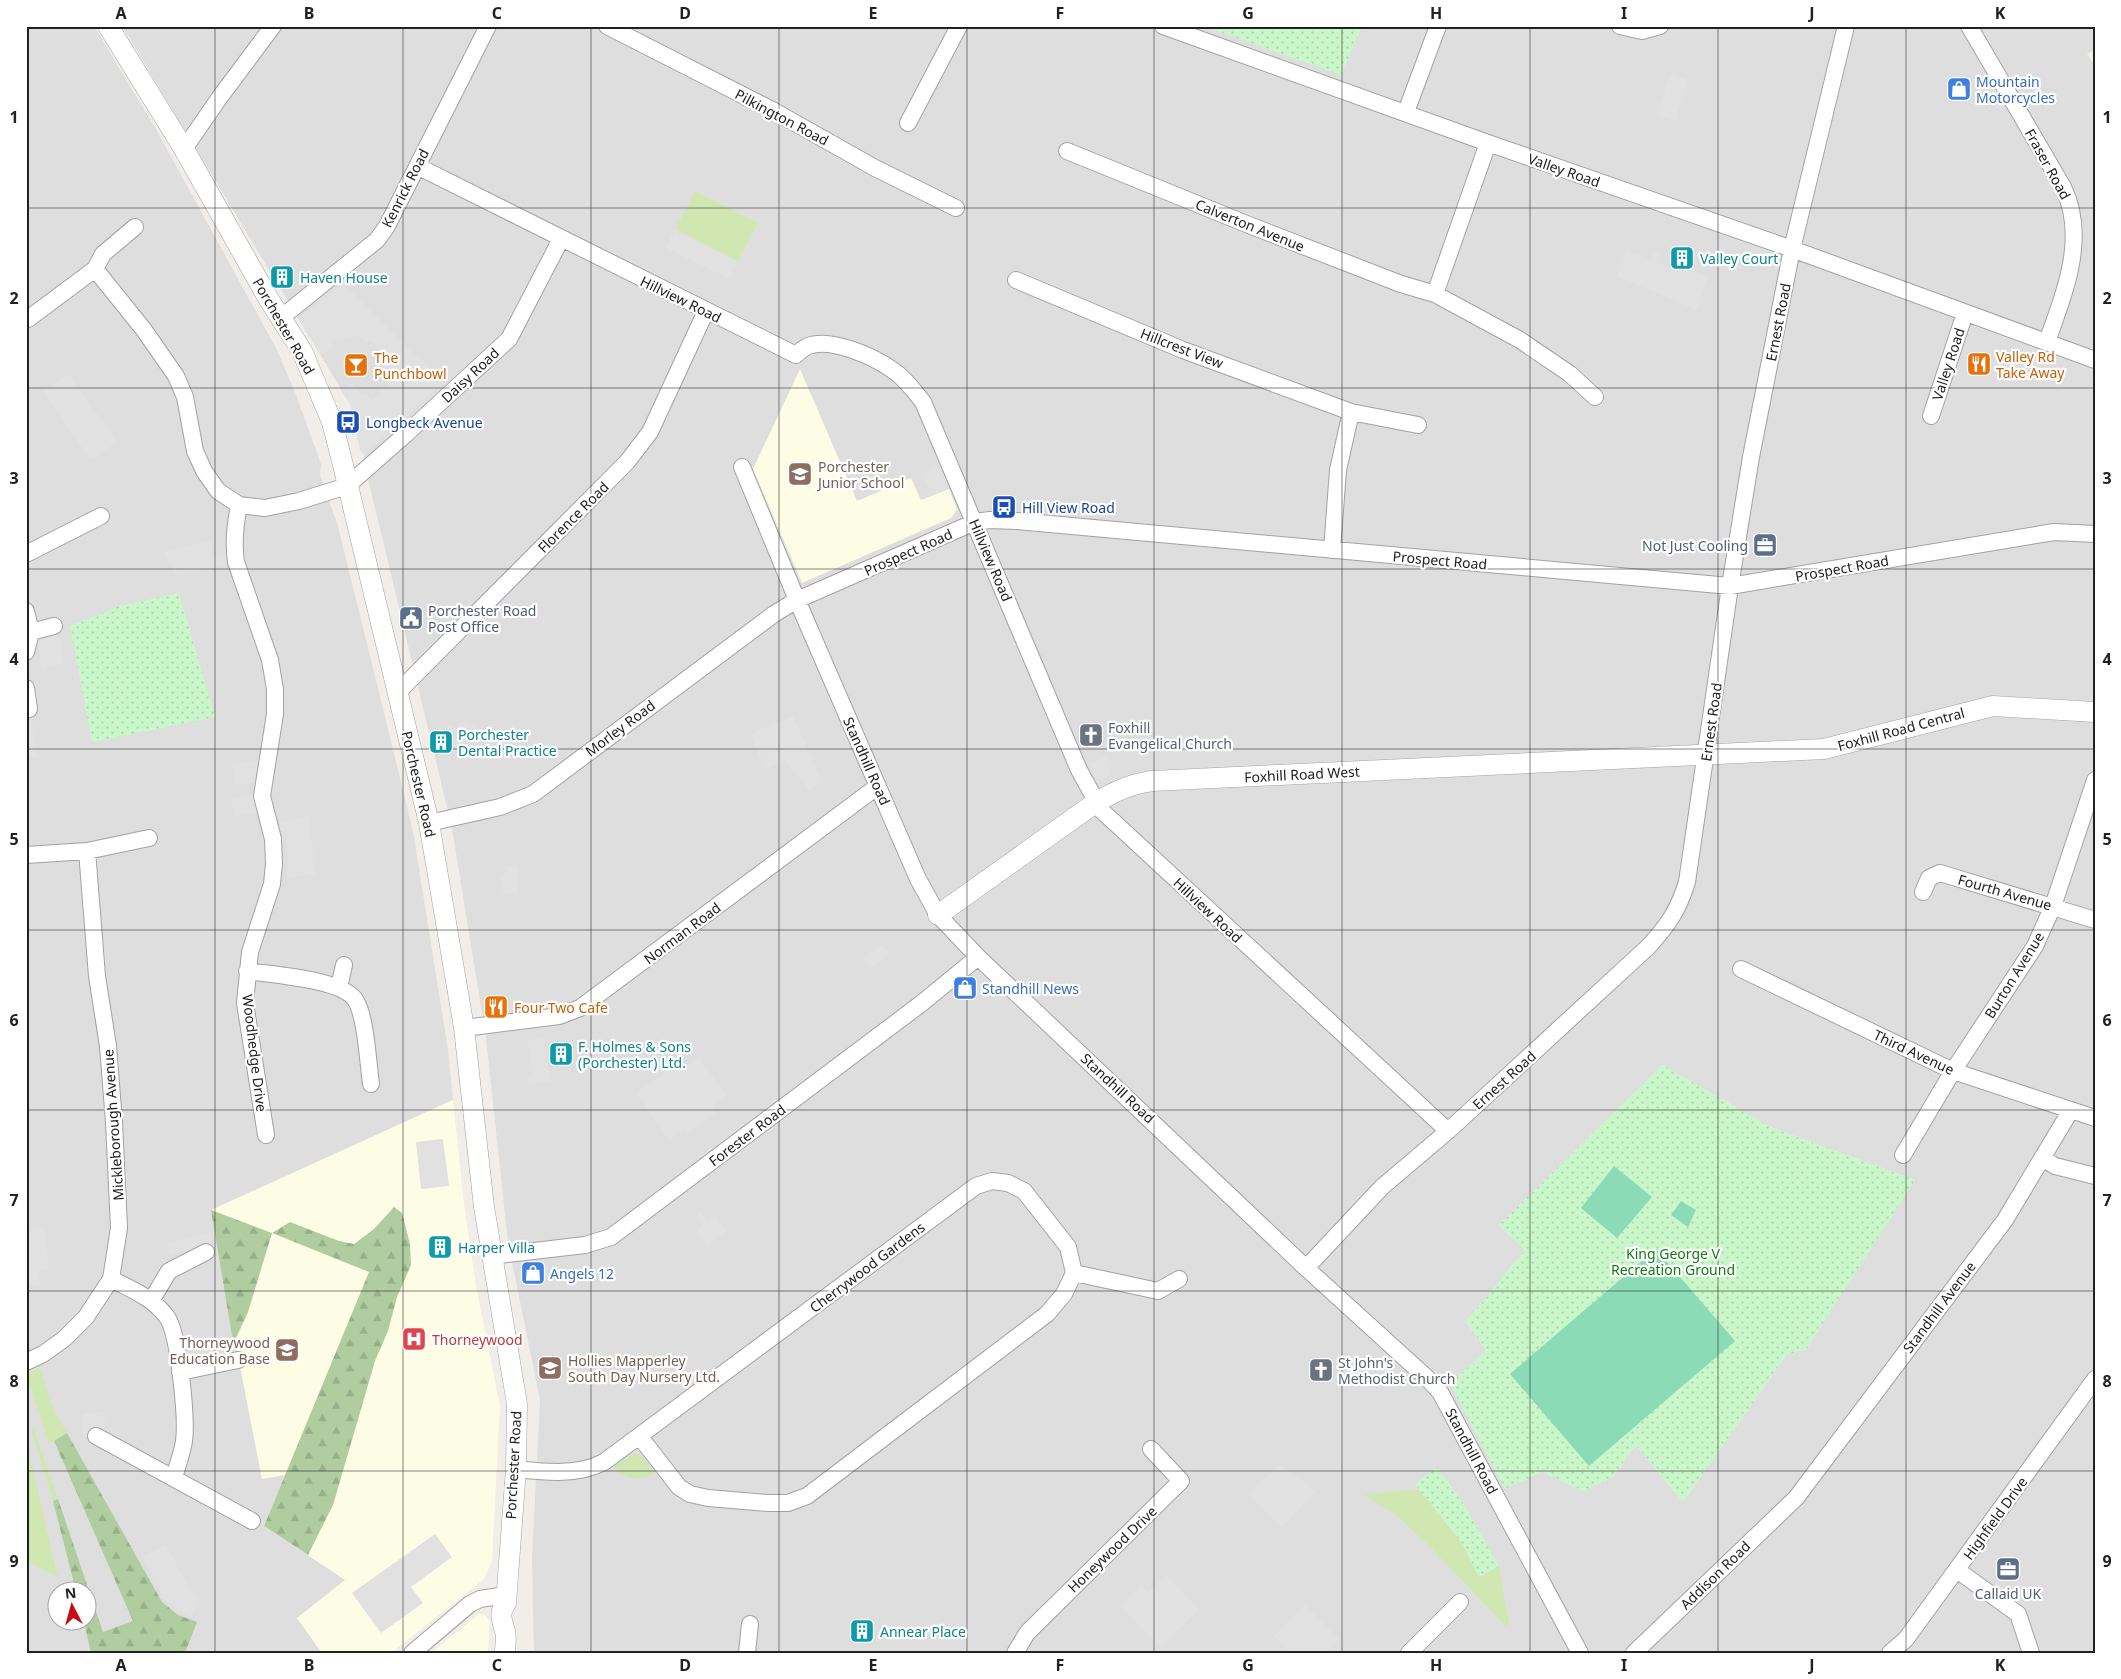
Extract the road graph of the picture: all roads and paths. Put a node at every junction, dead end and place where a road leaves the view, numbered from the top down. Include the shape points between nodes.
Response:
1 (108, 26) edge
2 (273, 26) edge
3 (488, 26) edge
4 (607, 26) edge
5 (959, 26) edge
6 (1163, 26) edge
7 (1438, 26) edge
8 (1620, 26) edge
9 (1660, 26) edge
10 (1846, 26) edge
11 (1969, 26) edge
12 (1406, 112) junction
13 (908, 123) dead end
14 (1488, 143) junction
15 (184, 149) junction
16 (1067, 150) dead end
17 (417, 166) junction
18 (956, 208) dead end
19 (135, 227) dead end
20 (561, 239) junction
21 (1792, 249) junction
22 (95, 269) junction
23 (1016, 280) dead end
24 (1435, 294) junction
25 (706, 311) junction
26 (1965, 313) junction
27 (282, 317) junction
28 (28, 319) dead end
29 (2047, 342) junction
30 (2095, 360) edge
31 (1595, 397) dead end
32 (1351, 412) junction
33 (1931, 416) dead end
34 (1418, 425) dead end
35 (742, 467) dead end
36 (347, 486) junction
37 (239, 505) junction
38 (101, 516) dead end
39 (975, 522) junction
40 (2095, 534) edge
41 (1332, 550) junction
42 (26, 554) edge
43 (1730, 586) junction
44 (800, 607) junction
45 (26, 611) edge
46 (54, 626) dead end
47 (31, 632) junction
48 (26, 652) edge
49 (26, 688) edge
50 (398, 692) junction
51 (29, 709) dead end
52 (2095, 712) edge
53 (1706, 755) junction
54 (2095, 780) edge
55 (878, 786) junction
56 (1096, 803) junction
57 (428, 823) junction
58 (149, 838) dead end
59 (87, 851) junction
60 (26, 855) edge
61 (1923, 892) dead end
62 (2053, 906) junction
63 (938, 914) junction
64 (2095, 920) edge
65 (978, 958) junction
66 (344, 965) dead end
67 (1741, 969) dead end
68 (247, 971) junction
69 (339, 987) junction
70 (464, 1028) junction
71 (1953, 1072) junction
72 (371, 1084) dead end
73 (2071, 1110) junction
74 (2095, 1118) edge
75 (1448, 1131) junction
76 (266, 1135) dead end
77 (1903, 1155) dead end
78 (2042, 1158) junction
79 (2095, 1176) edge
80 (491, 1256) junction
81 (197, 1260) dead end
82 (1306, 1268) junction
83 (1074, 1272) junction
84 (111, 1278) junction
85 (1178, 1280) dead end
86 (151, 1301) junction
87 (238, 1360) dead end
88 (26, 1362) edge
89 (180, 1372) junction
90 (2092, 1388) edge
91 (96, 1436) dead end
92 (640, 1437) junction
93 (1150, 1449) dead end
94 (516, 1469) junction
95 (174, 1478) junction
96 (1796, 1498) joint
97 (252, 1521) dead end
98 (1957, 1570) junction
99 (506, 1599) junction
100 (1460, 1602) dead end
101 (750, 1624) dead end
102 (412, 1653) edge
103 (505, 1653) edge
104 (747, 1653) edge
105 (1016, 1653) edge
106 (1409, 1653) edge
107 (1580, 1653) edge
108 (1634, 1653) edge
109 (1890, 1653) edge
110 (2031, 1653) edge

1 - 15 street, Porchester Road
2 - 15 street
3 - 17 street, Kenrick Road
4 - 18 street, Pilkington Road
5 - 13 street
6 - 12 street, Valley Road
7 - 12 street
8 - 9 street via 1642,31
10 - 21 street, Ernest Road
11 - 29 street, Fraser Road via 2062,187 2072,211 2074,236 2070,270
12 - 14 street, Valley Road
14 - 21 street, Valley Road
14 - 24 street
15 - 27 street, Porchester Road via 268,298
16 - 24 street, Calverton Avenue via 1249,225 1400,284
17 - 20 street, Hillview Road
17 - 27 street, Kenrick Road via 377,240
19 - 22 street via 103,254
20 - 25 street, Hillview Road
20 - 36 street, Daisy Road via 509,339
21 - 26 street, Valley Road
21 - 43 street, Ernest Road via 1751,457
22 - 28 street
22 - 37 street via 167,361 185,397 195,451 204,471 218,491
23 - 32 street, Hillcrest View via 1183,350
24 - 31 street, Calverton Avenue via 1520,340 1570,374
25 - 39 street, Hillview Road via 796,355 807,346 833,344 858,352 895,371 923,402
25 - 50 street, Florence Road via 650,432 627,462
26 - 29 street, Valley Road
26 - 33 street, Valley Road
27 - 36 street, Porchester Road via 323,396
29 - 30 street, Valley Road
32 - 34 street, Hillcrest View
32 - 41 street via 1338,470
35 - 44 street, Standhill Road
36 - 37 street via 265,508
36 - 50 street, Porchester Road
37 - 68 street, Woodhedge Drive via 234,537 236,562 270,660 275,689 275,714 262,796 273,839 274,864 272,884
38 - 42 street
39 - 41 street, Prospect Road via 1011,521
39 - 44 street, Prospect Road
39 - 56 street, Hillview Road via 1079,770
40 - 43 street, Prospect Road via 2054,532
41 - 43 street, Prospect Road
43 - 53 street, Ernest Road
44 - 55 street, Standhill Road
44 - 57 street, Morley Road via 748,632 533,794 500,807
45 - 47 street
46 - 47 street
47 - 48 street
49 - 51 street
50 - 57 street, Porchester Road
52 - 53 street, Foxhill Road Central via 1993,706 1824,749
53 - 56 street, Foxhill Road West via 1152,781 1126,787
53 - 75 street, Ernest Road via 1687,882 1680,905 1665,929
54 - 62 street, Burton Avenue
55 - 63 street, Standhill Road via 918,879
55 - 70 street, Norman Road via 580,1008 559,1016
56 - 63 street, Foxhill Road West
56 - 75 street, Hillview Road
57 - 70 street, Porchester Road
58 - 59 street
59 - 60 street
59 - 84 street, Mickleborough Avenue via 115,1131 119,1228
61 - 62 street, Fourth Avenue via 1929,878 1940,873
62 - 64 street, Fourth Avenue
62 - 71 street, Burton Avenue via 2036,946
63 - 65 street, Standhill Road
65 - 80 street, Forester Road via 611,1237 585,1245
65 - 82 street, Standhill Road
66 - 69 street
67 - 71 street, Third Avenue
68 - 69 street, Woodhedge Drive
68 - 76 street, Woodhedge Drive via 245,1003
69 - 72 street via 356,1000 361,1013
70 - 80 street, Porchester Road
71 - 73 street, Third Avenue
71 - 77 street, Burton Avenue
73 - 74 street, Third Avenue
73 - 78 street, Standhill Avenue
75 - 82 street, Ernest Road via 1382,1187
78 - 79 street via 2055,1166
78 - 96 street, Standhill Avenue via 2005,1220
80 - 94 street, Porchester Road via 516,1404
81 - 86 street via 169,1271
82 - 107 street, Standhill Road via 1440,1392
83 - 85 street via 1158,1291
83 - 92 street via 1064,1294 1047,1314 807,1496 788,1504 690,1494 679,1487
83 - 92 street, Cherrywood Gardens via 1068,1248 1024,1191 1008,1183 976,1186
84 - 86 street
84 - 88 street, Mickleborough Avenue via 86,1316 64,1339
86 - 89 street via 168,1318 176,1339
87 - 89 street
89 - 95 street via 184,1440
90 - 98 street, Highfield Drive
91 - 95 street
92 - 94 street, Cherrywood Gardens via 604,1462 581,1471
93 - 105 street, Honeywood Drive via 1182,1480 1027,1633
94 - 99 street, Porchester Road
95 - 97 street
96 - 108 street, Addison Road
98 - 109 street, Highfield Drive via 1906,1639
98 - 110 street via 2018,1614
99 - 102 street via 480,1599 470,1604
99 - 103 street, Porchester Road via 501,1609
100 - 106 street
101 - 104 street

